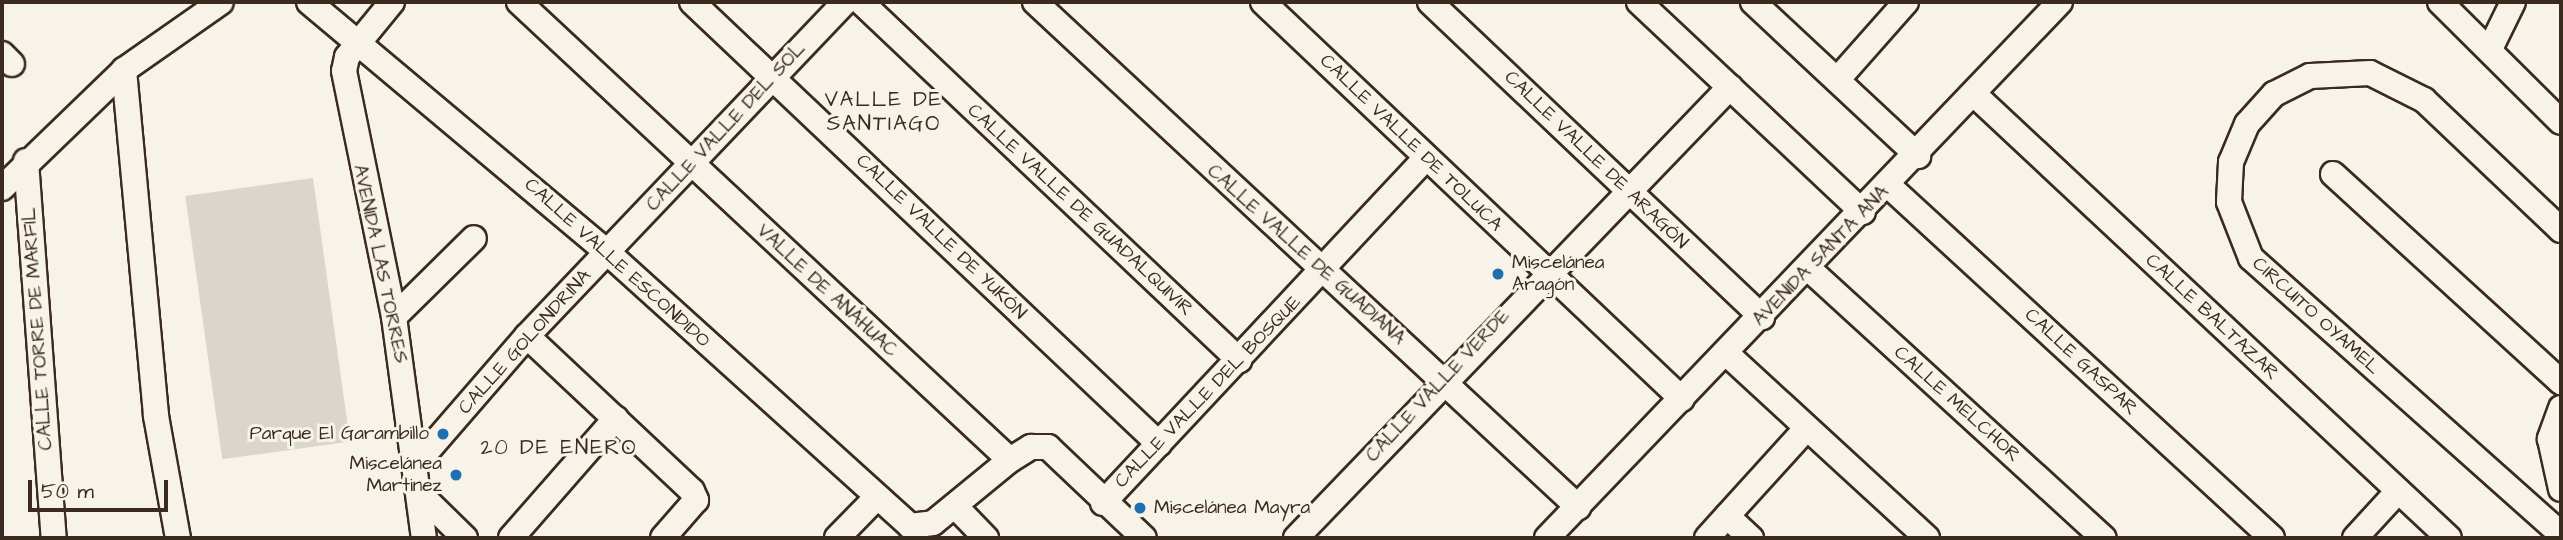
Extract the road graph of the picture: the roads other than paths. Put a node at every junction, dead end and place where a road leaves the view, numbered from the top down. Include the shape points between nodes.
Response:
1 (221, 2) edge
2 (309, 2) edge
3 (392, 2) edge
4 (519, 2) edge
5 (692, 2) edge
6 (845, 2) edge
7 (861, 2) edge
8 (1035, 2) edge
9 (1263, 2) edge
10 (1430, 2) edge
11 (1639, 2) edge
12 (1753, 2) edge
13 (1906, 2) edge
14 (2060, 2) edge
15 (2440, 2) edge
16 (2513, 2) edge
17 (361, 40) junction
18 (2490, 49) junction
19 (124, 70) junction
20 (772, 77) junction
21 (1837, 80) junction
22 (1730, 87) junction
23 (1976, 96) junction
24 (2561, 122) edge
25 (1918, 156) junction
26 (1426, 158) junction
27 (26, 161) junction
28 (690, 164) junction
29 (2333, 174) dead end
30 (1889, 186) junction
31 (2, 188) edge
32 (1629, 191) junction
33 (1863, 212) junction
34 (2561, 230) edge
35 (474, 238) dead end
36 (607, 252) junction
37 (1810, 269) junction
38 (1547, 271) junction
39 (1323, 272) junction
40 (394, 317) junction
41 (1762, 317) junction
42 (527, 336) junction
43 (1726, 353) junction
44 (1238, 360) junction
45 (1443, 378) junction
46 (2561, 382) edge
47 (1682, 399) junction
48 (2561, 408) edge
49 (616, 418) junction
50 (1805, 430) junction
51 (1159, 444) junction
52 (1010, 460) junction
53 (417, 463) junction
54 (2561, 489) edge
55 (2398, 491) junction
56 (420, 494) junction
57 (876, 498) junction
58 (1103, 503) junction
59 (1578, 507) junction
60 (957, 508) junction
61 (1727, 516) junction
62 (2561, 533) edge
63 (54, 538) edge
64 (178, 538) edge
65 (424, 538) edge
66 (465, 538) edge
67 (511, 538) edge
68 (663, 538) edge
69 (837, 538) edge
70 (986, 538) edge
71 (1144, 538) edge
72 (1296, 538) edge
73 (1547, 538) edge
74 (1707, 538) edge
75 (1751, 538) edge
76 (1927, 538) edge
77 (2104, 538) edge
78 (2272, 538) edge
79 (2355, 538) edge
80 (2449, 538) edge

1 - 19 street
2 - 17 street, CALLE VALLE ESCONDIDO
3 - 17 street, AVENIDA LAS TORRES
4 - 28 street, VALLE DE ANÁHUAC
5 - 20 street, CALLE VALLE DE YUKÓN
6 - 20 street, CALLE VALLE DEL SOL
7 - 44 street, CALLE VALLE DE GUADALQUIVIR
8 - 39 street, CALLE VALLE DE GUADIANA
9 - 26 street, CALLE VALLE DE TOLUCA
10 - 32 street, CALLE VALLE DE ARAGÓN
11 - 22 street
12 - 21 street
13 - 21 street
14 - 23 street, AVENIDA SANTA ANA
15 - 18 street
16 - 18 street
17 - 36 street, CALLE VALLE ESCONDIDO
17 - 40 street, AVENIDA LAS TORRES via 344,71 349,116
18 - 24 street
19 - 27 street
19 - 64 street via 156,416
20 - 28 street, CALLE VALLE DEL SOL
20 - 51 street, CALLE VALLE DE YUKÓN
21 - 25 street
22 - 32 street, CALLE VALLE VERDE
22 - 33 street
23 - 25 street, AVENIDA SANTA ANA
23 - 55 street, CALLE BALTAZAR
25 - 30 street, AVENIDA SANTA ANA
26 - 38 street, CALLE VALLE DE TOLUCA
26 - 39 street, CALLE VALLE DEL BOSQUE
27 - 31 street
27 - 63 street, CALLE TORRE DE MARFIL
28 - 36 street, CALLE VALLE DEL SOL
28 - 52 street, VALLE DE ANÁHUAC
29 - 46 street
30 - 33 street, AVENIDA SANTA ANA
30 - 78 street, CALLE GASPAR
32 - 38 street, CALLE VALLE VERDE
32 - 41 street, CALLE VALLE DE ARAGÓN
33 - 37 street, AVENIDA SANTA ANA
34 - 62 street, CIRCUITO OYAMEL via 2424,100 2370,73 2329,71 2282,89 2246,124 2231,162 2233,222 2258,266
35 - 40 street
36 - 42 street, CALLE GOLONDRINA
36 - 57 street, CALLE VALLE ESCONDIDO
37 - 41 street, AVENIDA SANTA ANA
37 - 77 street, CALLE MELCHOR
38 - 45 street, CALLE VALLE VERDE
38 - 47 street, CALLE VALLE DE TOLUCA
39 - 44 street, CALLE VALLE DEL BOSQUE
39 - 45 street, CALLE VALLE DE GUADIANA
40 - 53 street, AVENIDA LAS TORRES
41 - 43 street, AVENIDA SANTA ANA
42 - 49 street
42 - 53 street, CALLE GOLONDRINA
43 - 47 street, AVENIDA SANTA ANA
43 - 50 street
44 - 51 street, CALLE VALLE DEL BOSQUE
45 - 59 street, CALLE VALLE DE GUADIANA
45 - 72 street, CALLE VALLE VERDE
47 - 59 street, AVENIDA SANTA ANA
48 - 54 street via 2550,439
49 - 67 street
49 - 68 street via 696,500
50 - 61 street
50 - 76 street
51 - 58 street, CALLE VALLE DEL BOSQUE
52 - 58 street via 1031,447 1048,447
52 - 60 street
53 - 56 street, AVENIDA LAS TORRES
55 - 79 street
55 - 80 street, CALLE BALTAZAR
56 - 65 street, AVENIDA LAS TORRES
56 - 66 street
57 - 60 street, CALLE VALLE ESCONDIDO via 920,528
57 - 69 street
58 - 71 street
59 - 73 street, AVENIDA SANTA ANA
60 - 70 street
61 - 74 street
61 - 75 street

